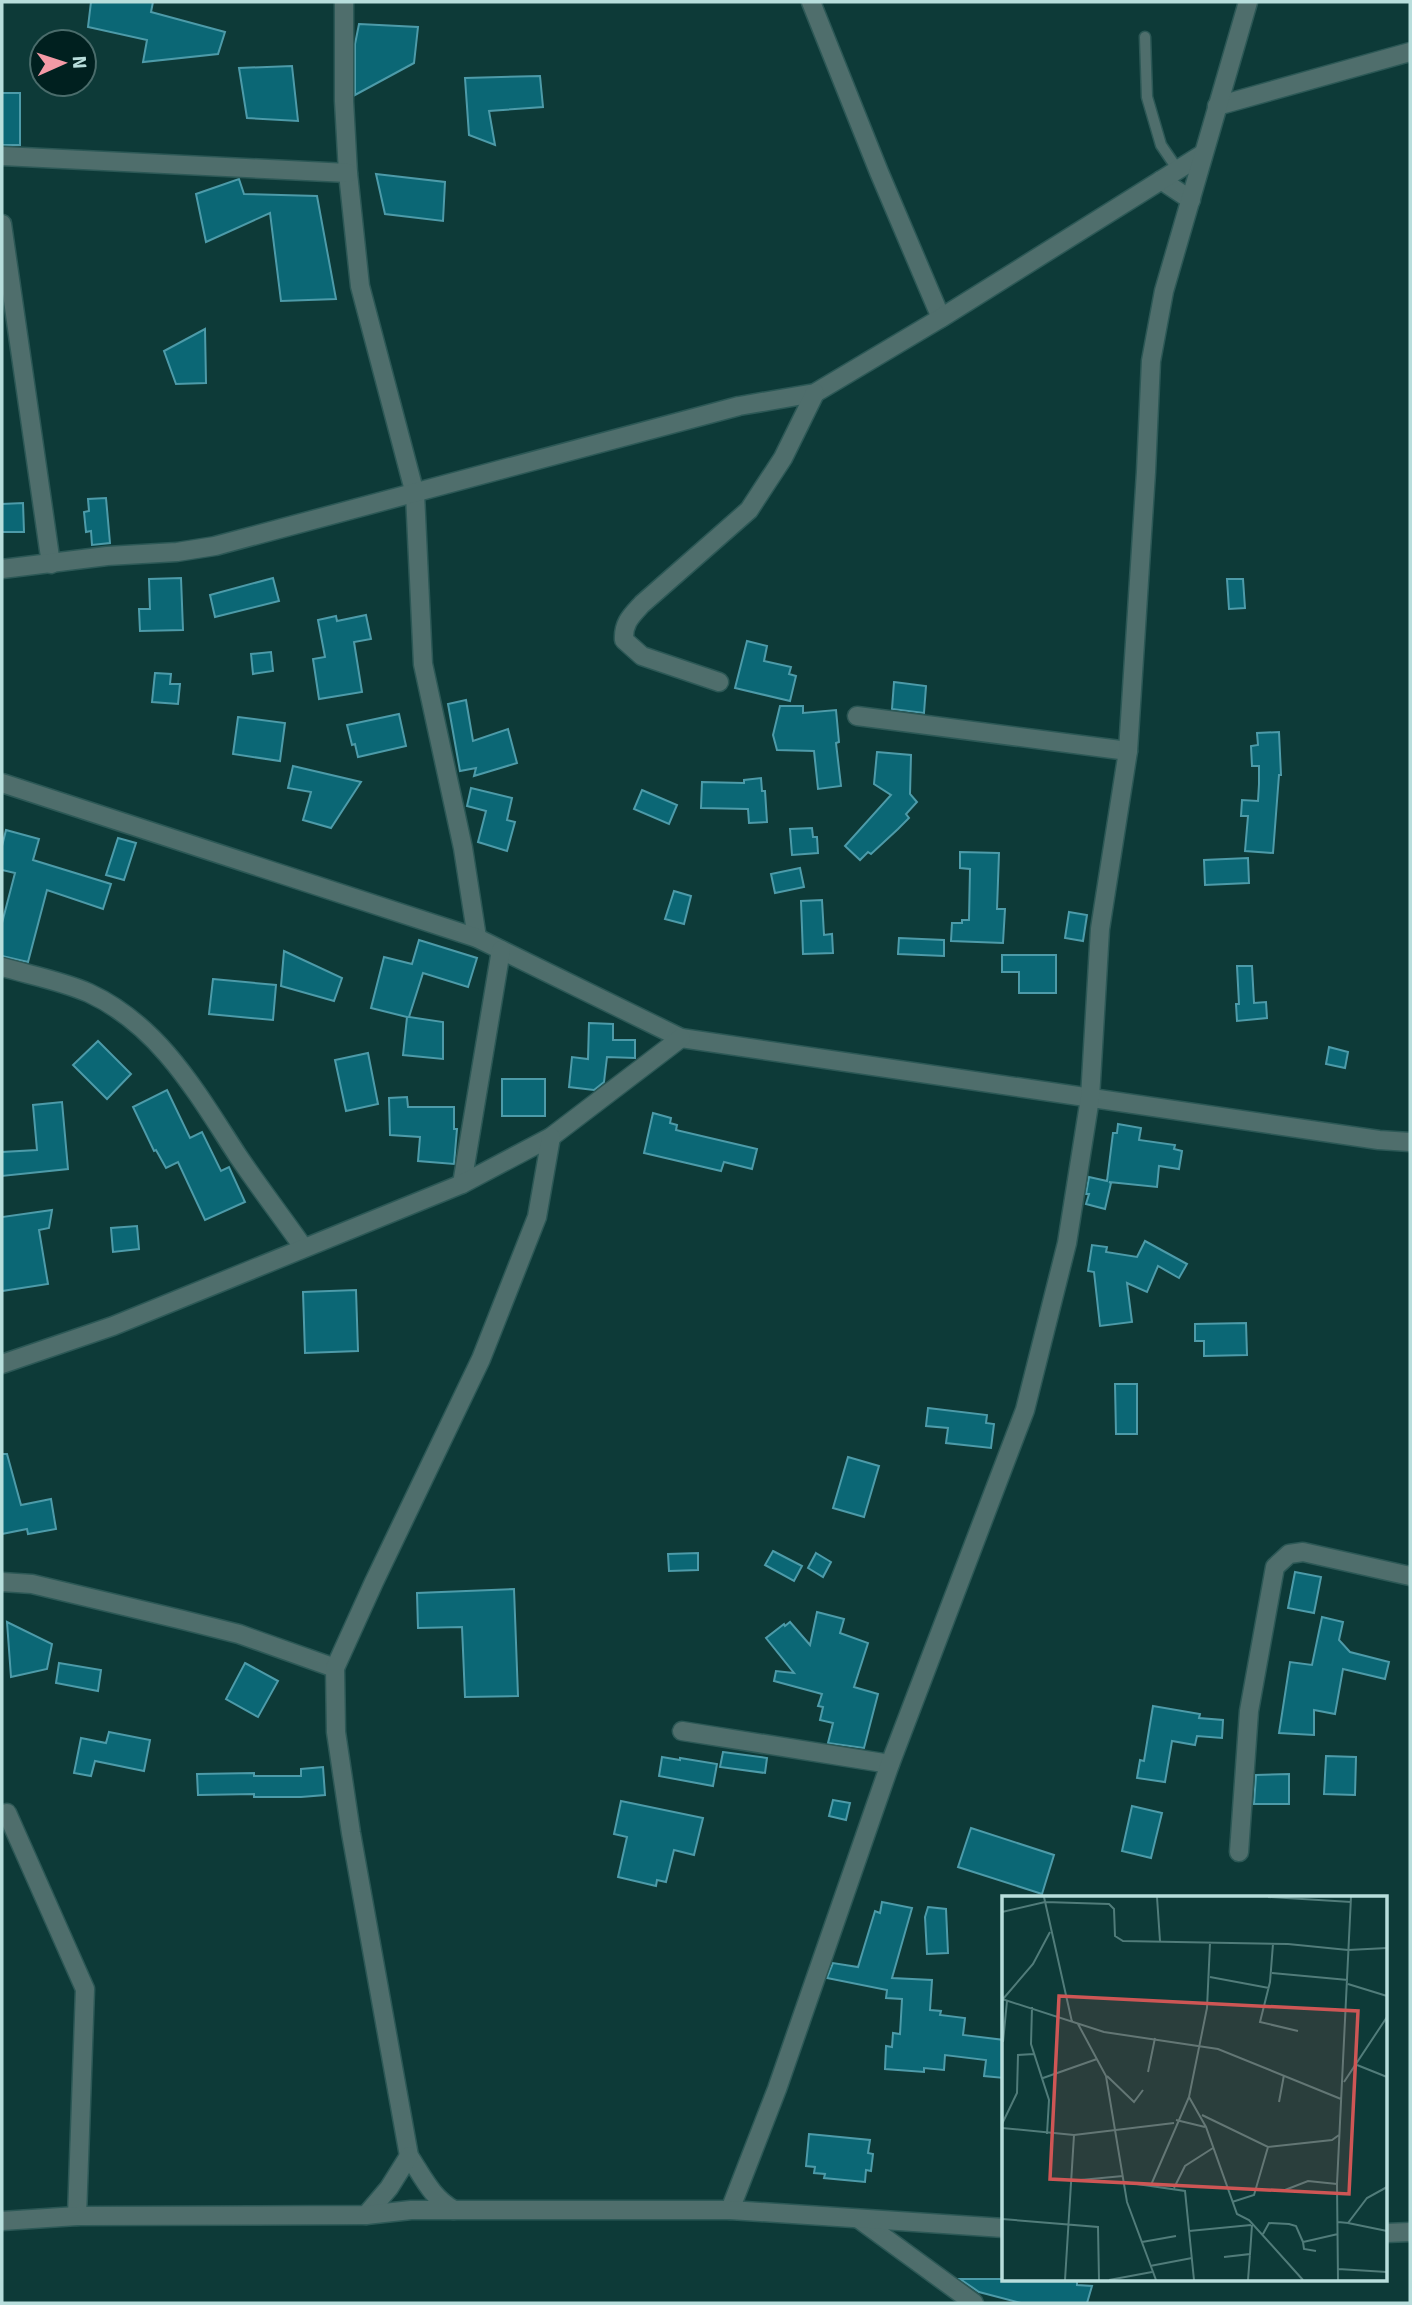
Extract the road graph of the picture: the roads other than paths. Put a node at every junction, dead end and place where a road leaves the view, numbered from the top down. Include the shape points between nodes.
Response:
1 (344, 2) edge
2 (811, 2) edge
3 (1248, 2) edge
4 (1145, 37) dead end
5 (1410, 52) edge
6 (1217, 106) junction
7 (1203, 154) junction
8 (2, 156) edge
9 (1178, 170) junction
10 (348, 173) junction
11 (1161, 180) junction
12 (1191, 200) junction
13 (2, 224) edge
14 (941, 318) junction
15 (816, 393) junction
16 (415, 494) junction
17 (51, 564) junction
18 (2, 569) edge
19 (719, 682) dead end
20 (857, 716) dead end
21 (1128, 751) junction
22 (2, 783) edge
23 (477, 938) junction
24 (501, 950) junction
25 (2, 967) edge
26 (681, 1038) junction
27 (1090, 1098) junction
28 (551, 1137) junction
29 (1410, 1142) edge
30 (462, 1184) junction
31 (303, 1247) junction
32 (2, 1364) edge
33 (1410, 1576) edge
34 (2, 1583) edge
35 (335, 1668) junction
36 (682, 1731) dead end
37 (890, 1763) junction
38 (7, 1813) dead end
39 (1239, 1852) dead end
40 (409, 2156) junction
41 (454, 2210) junction
42 (730, 2210) junction
43 (366, 2215) junction
44 (77, 2216) junction
45 (859, 2219) junction
46 (2, 2221) edge
47 (1002, 2228) edge
48 (1410, 2232) edge
49 (1388, 2233) edge
50 (974, 2303) edge

1 - 10 street
2 - 14 street
3 - 6 street
4 - 9 lane via 1147,97 1161,145
5 - 6 street
6 - 7 street
7 - 9 street
7 - 12 street
8 - 10 street
9 - 11 street
10 - 16 street via 360,286
11 - 12 street
11 - 14 street
12 - 21 street via 1164,291 1150,361
13 - 17 street
14 - 15 street
15 - 16 street via 739,406
15 - 19 street via 783,458 749,510 627,621 624,640 642,656
16 - 17 street via 215,546
16 - 23 street via 423,664 463,848
17 - 18 street
20 - 21 street
21 - 27 street via 1100,929
22 - 23 street
23 - 24 street
24 - 26 street
24 - 30 street
25 - 31 street via 88,993 149,1034 185,1073
26 - 27 street
26 - 28 street
27 - 29 street
27 - 37 street via 1067,1243 1025,1410
28 - 30 street
28 - 35 street via 537,1217 481,1359
30 - 31 street
31 - 32 street via 113,1325
33 - 39 street via 1303,1552 1289,1554 1275,1567 1249,1710
34 - 35 street via 32,1584 183,1619
35 - 40 street via 336,1732 351,1833
36 - 37 street
37 - 42 street
38 - 44 street via 85,1989
40 - 41 street via 432,2193
40 - 43 street
41 - 42 street
41 - 43 street
42 - 45 street
43 - 44 street
44 - 46 street
45 - 47 street
45 - 50 street
48 - 49 street

